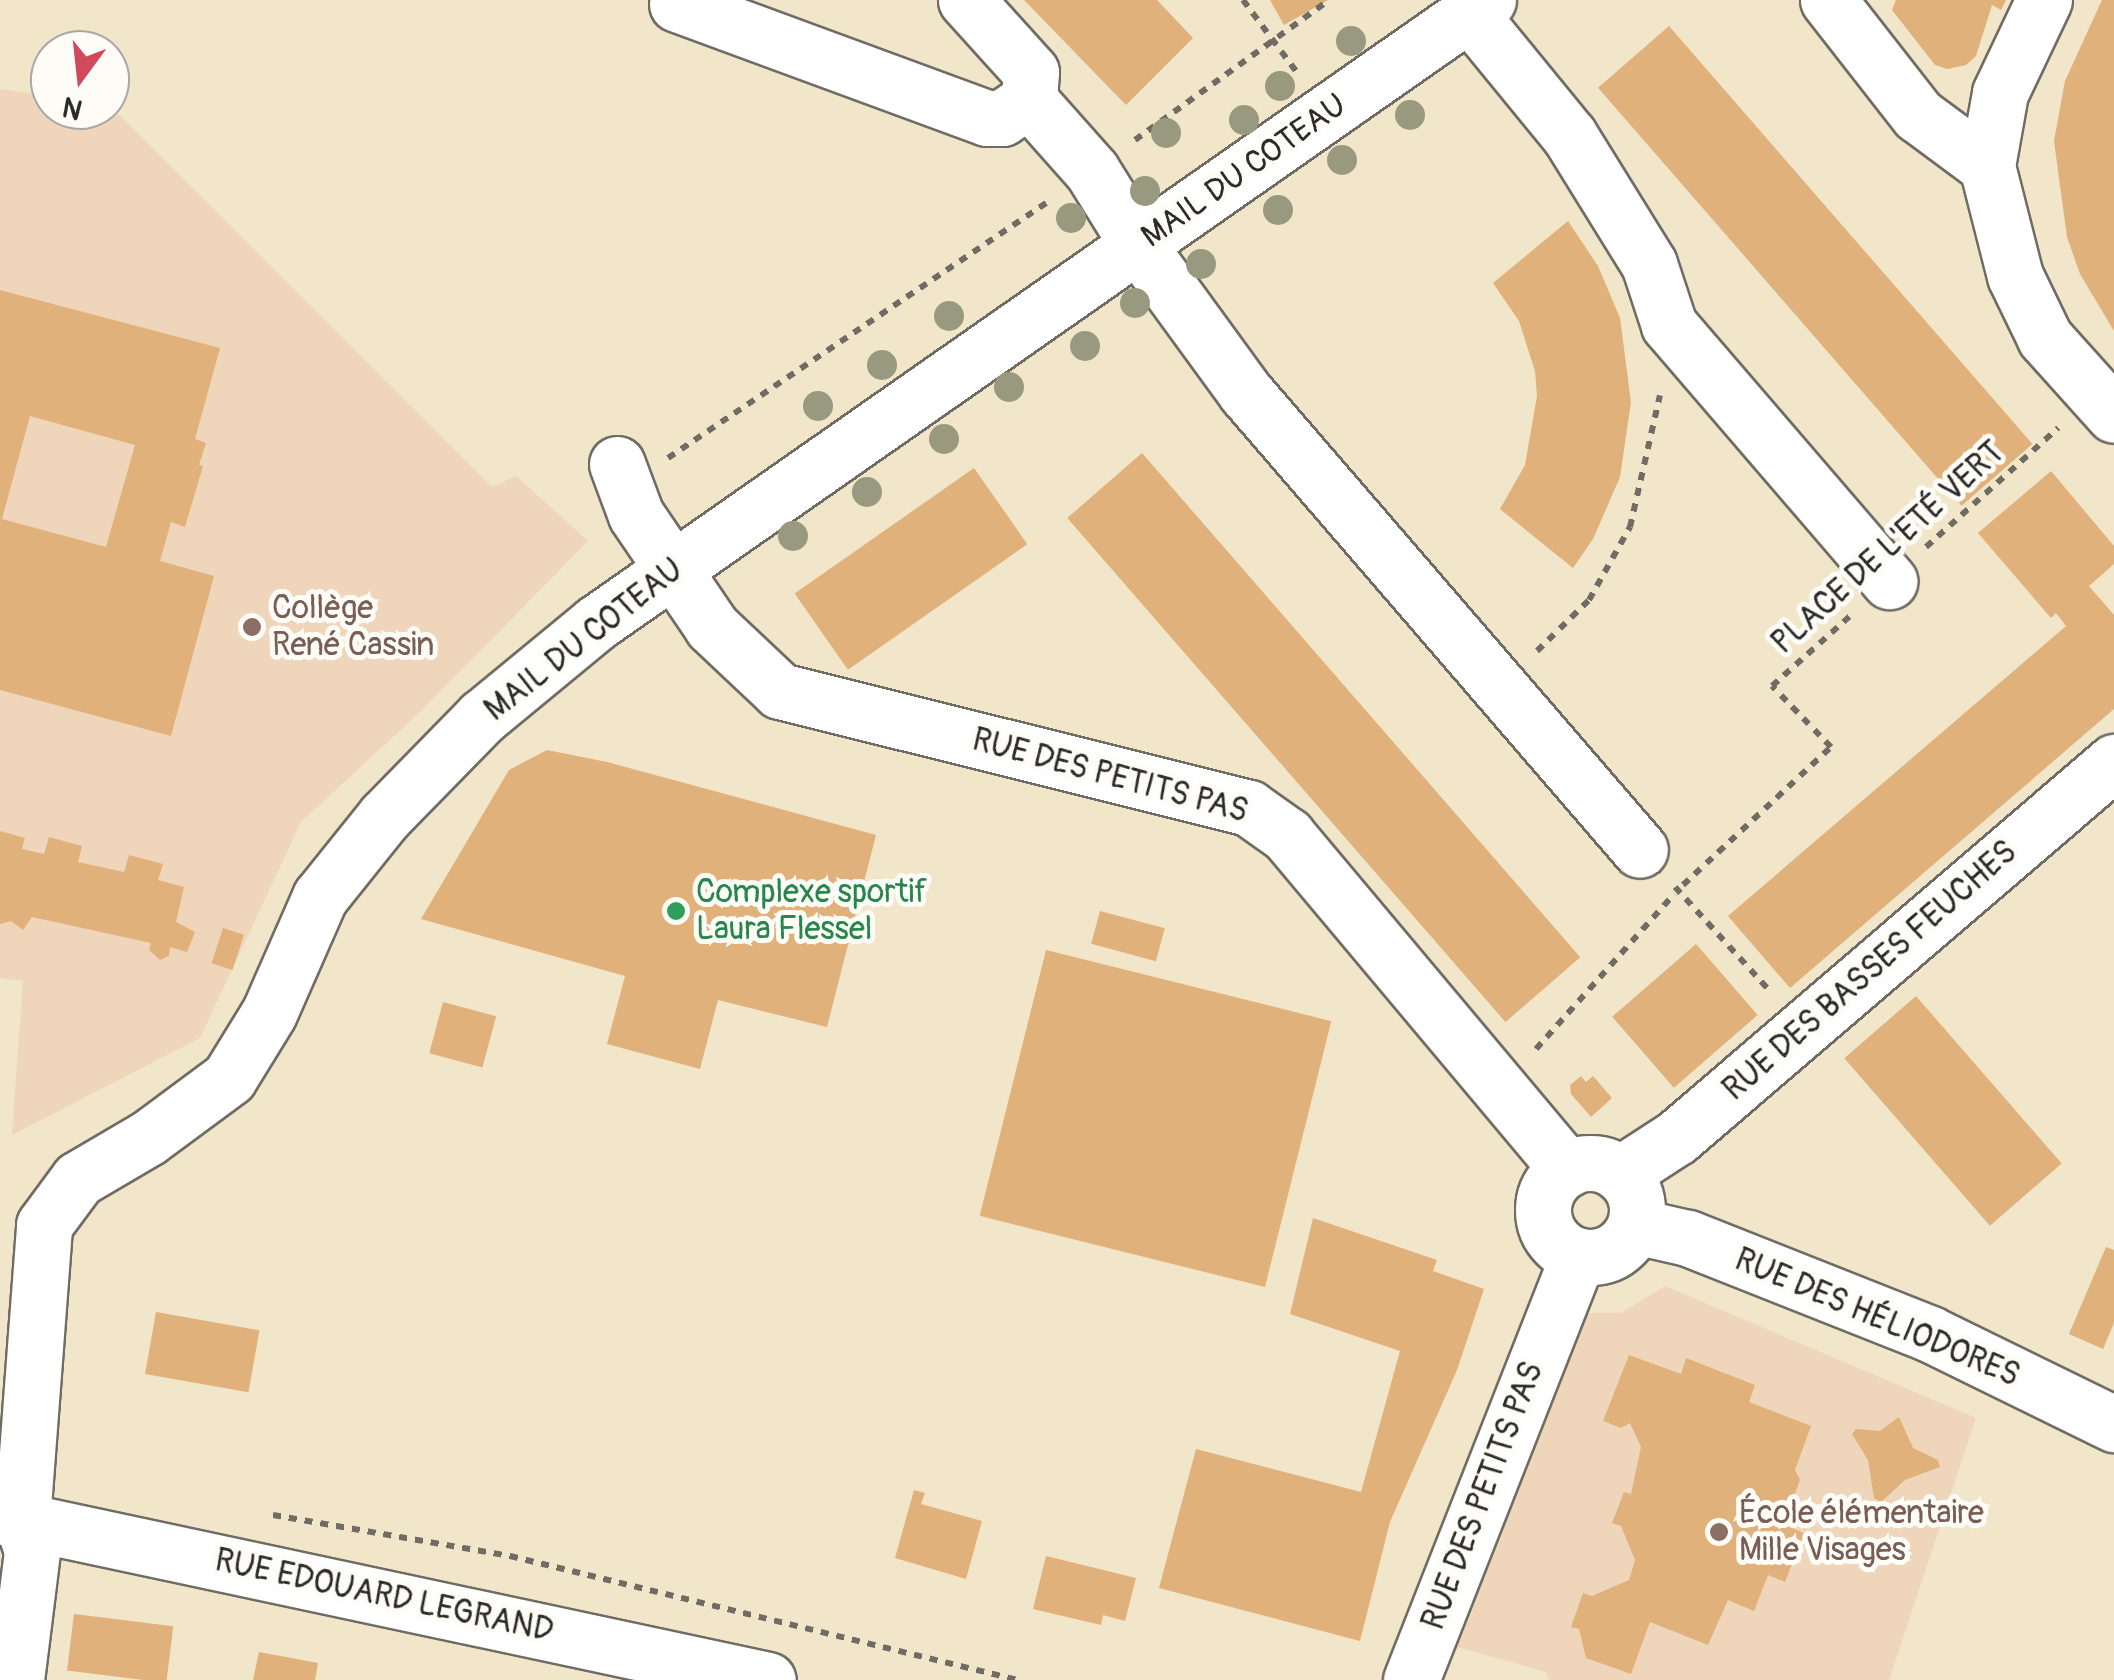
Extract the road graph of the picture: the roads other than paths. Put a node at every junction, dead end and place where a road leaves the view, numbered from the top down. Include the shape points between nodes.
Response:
1 (966, 0) edge
2 (1828, 0) edge
3 (2044, 0) edge
4 (677, 4) dead end
5 (1479, 7) edge
6 (1029, 100) junction
7 (1987, 166) junction
8 (1138, 245) junction
9 (2105, 404) edge
10 (622, 476) road end
11 (672, 570) junction
12 (1889, 581) road end
13 (2114, 762) edge
14 (1640, 850) road end
15 (1567, 1169) junction
16 (1620, 1174) junction
17 (1635, 1226) junction
18 (1578, 1256) junction
19 (2114, 1424) edge
20 (11, 1518) edge
21 (16, 1680) edge
22 (768, 1680) edge
23 (1411, 1680) edge

1 - 6 street via 1030,72
2 - 7 street via 1918,115
3 - 7 street via 2000,93
4 - 6 street via 987,118 1002,118
5 - 8 street, MAIL DU COTEAU
5 - 12 street via 1570,135 1648,264 1669,325
6 - 8 street via 1092,171
7 - 9 street via 2015,276 2046,338
8 - 11 street, MAIL DU COTEAU
8 - 14 street via 1246,393
10 - 11 street, RUE DES PETITS PAS via 636,516
11 - 15 street, RUE DES PETITS PAS via 712,627 780,691 1249,808 1287,835
11 - 20 street, MAIL DU COTEAU via 482,717 386,816 320,898 270,1012 230,1078 78,1180 44,1225
13 - 16 street, RUE DES BASSES FEUCHES via 1677,1137
15 - 16 street via 1586,1163
15 - 18 street via 1544,1201 1544,1224 1557,1245
16 - 17 street via 1633,1188
17 - 18 street via 1612,1253
17 - 19 street, RUE DES HÉLIODORES via 1688,1238 1930,1334
18 - 23 street, RUE DES PETITS PAS
20 - 21 street, MAIL DU COTEAU via 32,1551
20 - 22 street, RUE EDOUARD LEGRAND

